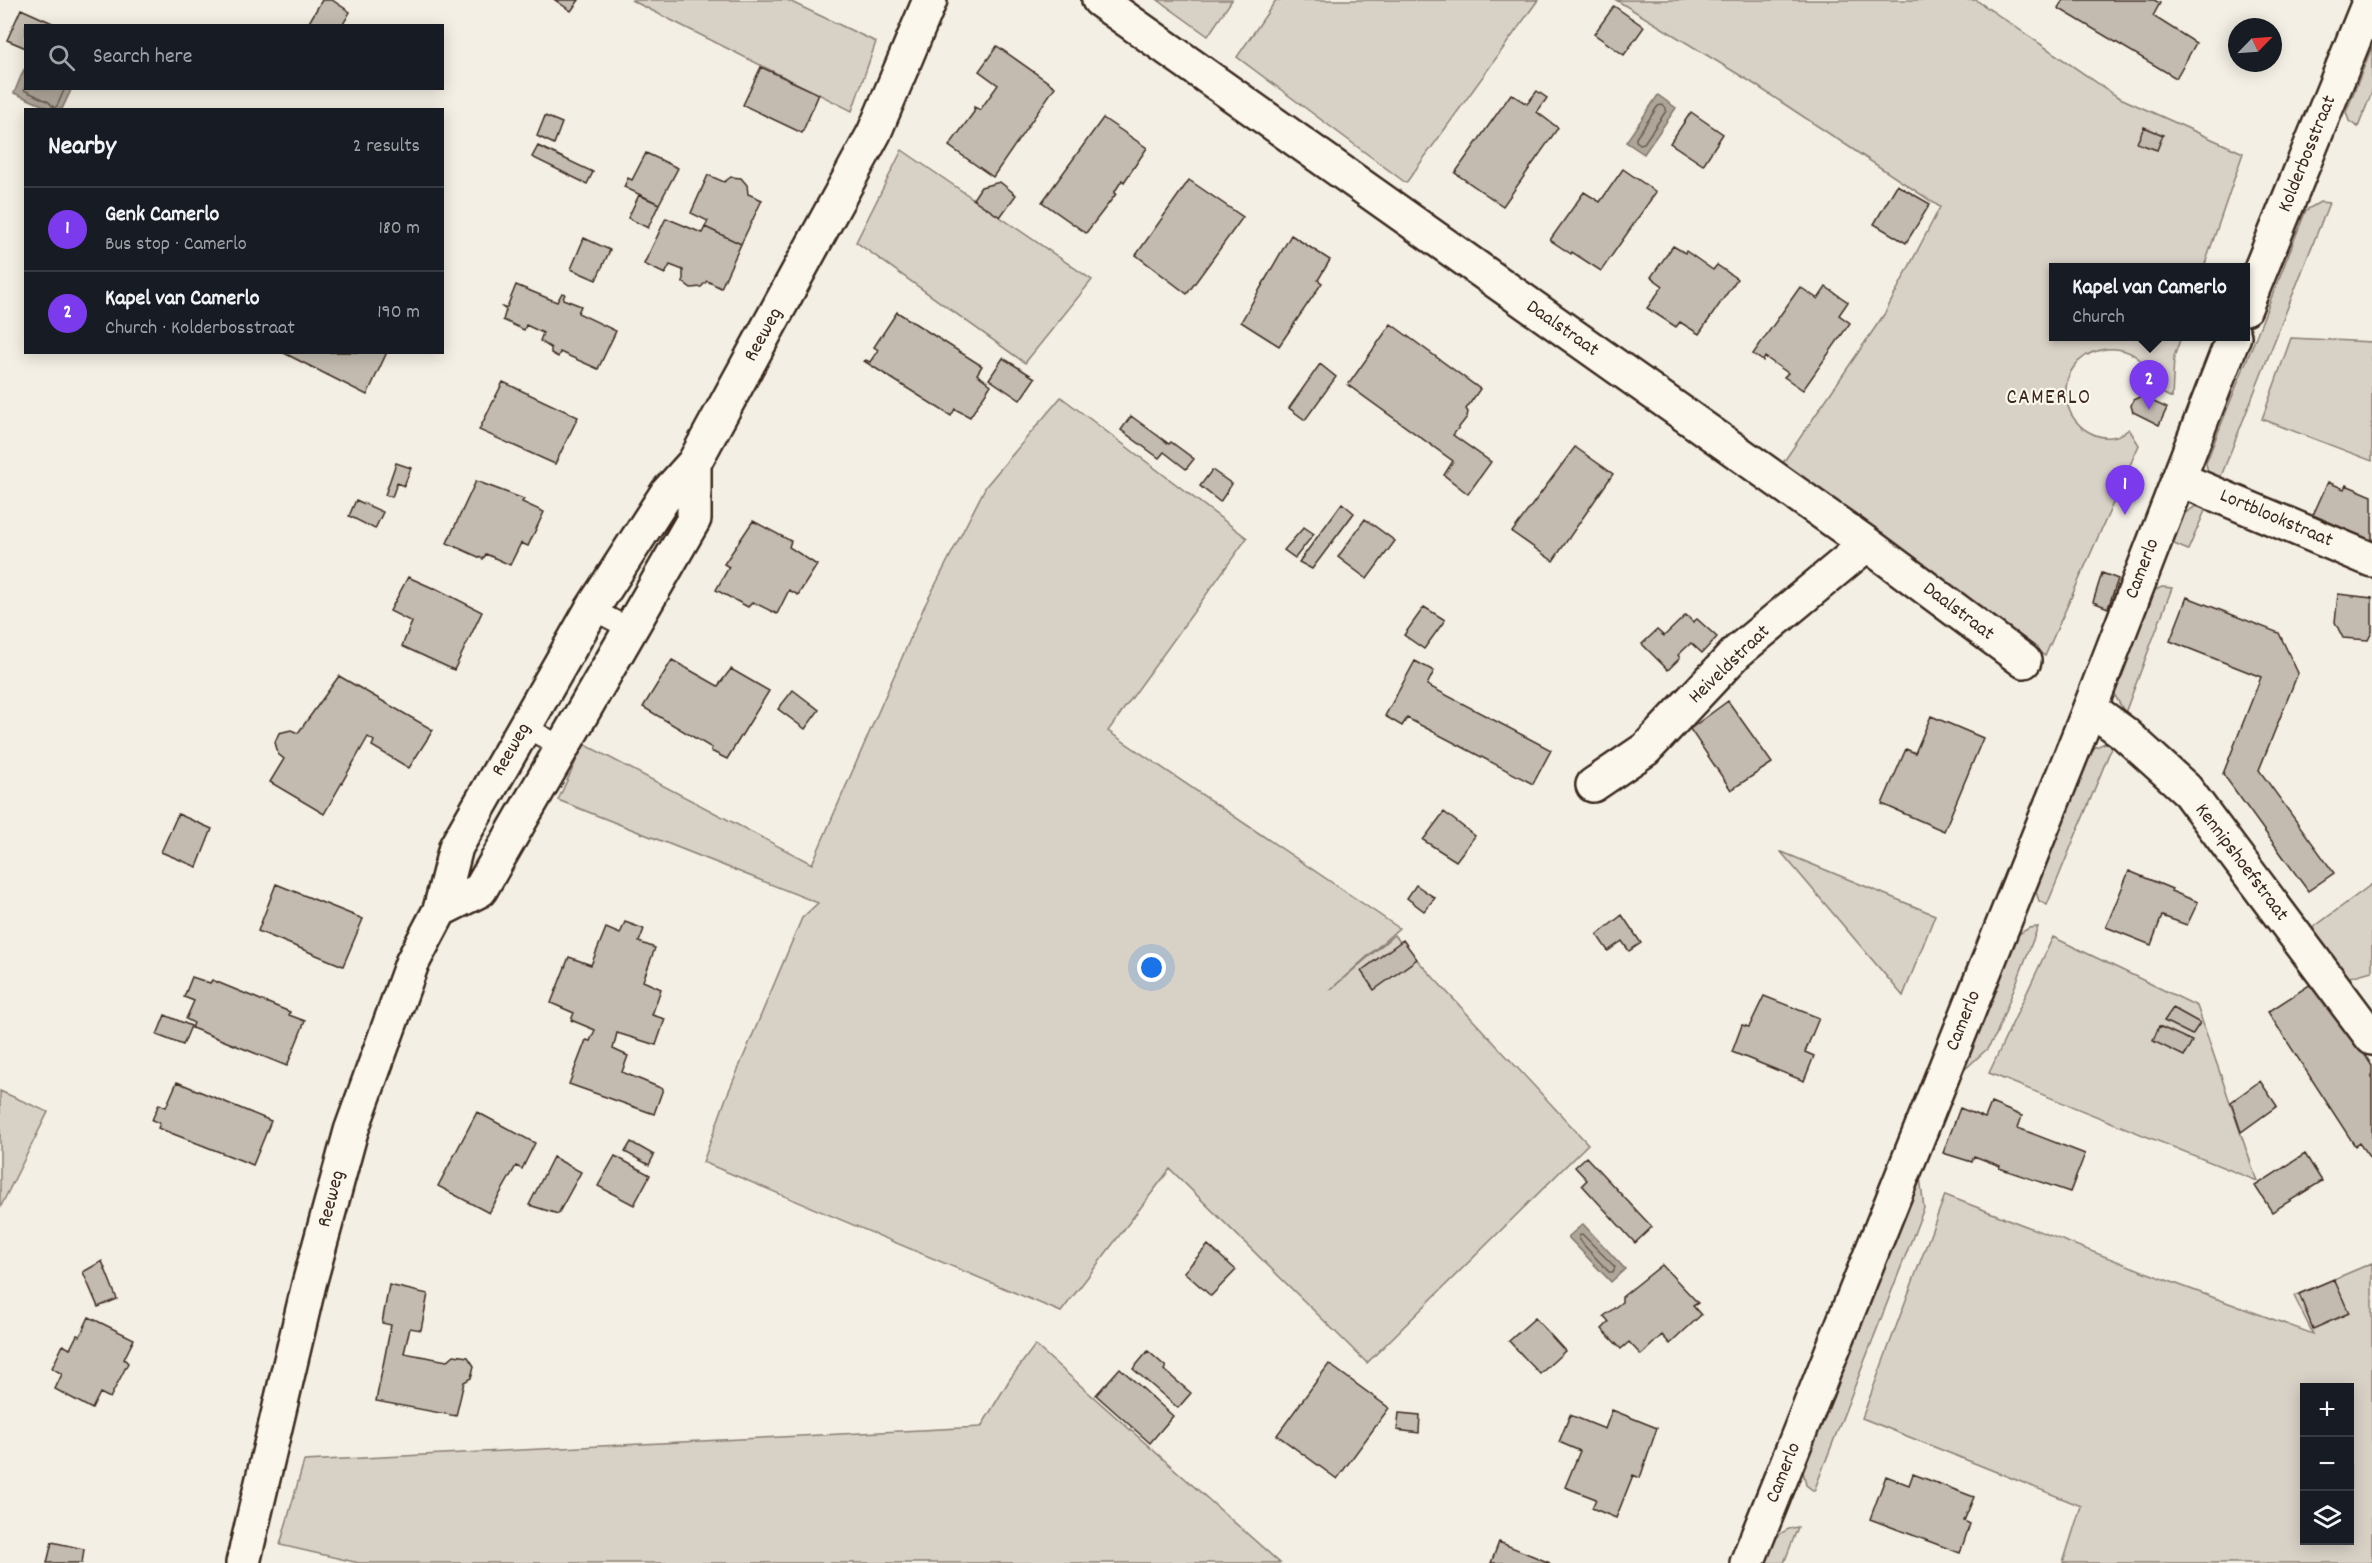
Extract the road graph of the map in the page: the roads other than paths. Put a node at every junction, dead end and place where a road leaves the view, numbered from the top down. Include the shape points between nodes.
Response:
1 (930, 0) edge
2 (1099, 0) edge
3 (2370, 0) edge
4 (2250, 296) edge
5 (2232, 341) edge
6 (694, 464) junction
7 (2179, 479) junction
8 (1867, 544) junction
9 (2372, 560) edge
10 (592, 609) junction
11 (630, 629) junction
12 (2024, 661) dead end
13 (2090, 708) junction
14 (525, 727) junction
15 (562, 747) junction
16 (1593, 785) dead end
17 (440, 910) junction
18 (2372, 1038) edge
19 (243, 1563) edge
20 (1747, 1563) edge

1 - 6 street, Reeweg via 874,133
2 - 8 street, Daalstraat
3 - 4 street, Kolderbosstraat
5 - 7 street
6 - 10 street, Reeweg via 667,493
6 - 11 street via 694,519
7 - 9 street, Lortblookstraat
7 - 13 street, Camerlo
8 - 12 street, Daalstraat
8 - 16 street, Heiveldstraat via 1737,652 1646,749
10 - 11 lane
10 - 14 street, Reeweg
11 - 15 street
13 - 18 street, Kennipshoefstraat via 2186,789
13 - 20 street, Camerlo
14 - 15 lane
14 - 17 street, Reeweg via 456,847
15 - 17 street via 480,890
17 - 19 street, Reeweg via 412,963 351,1131 309,1284

